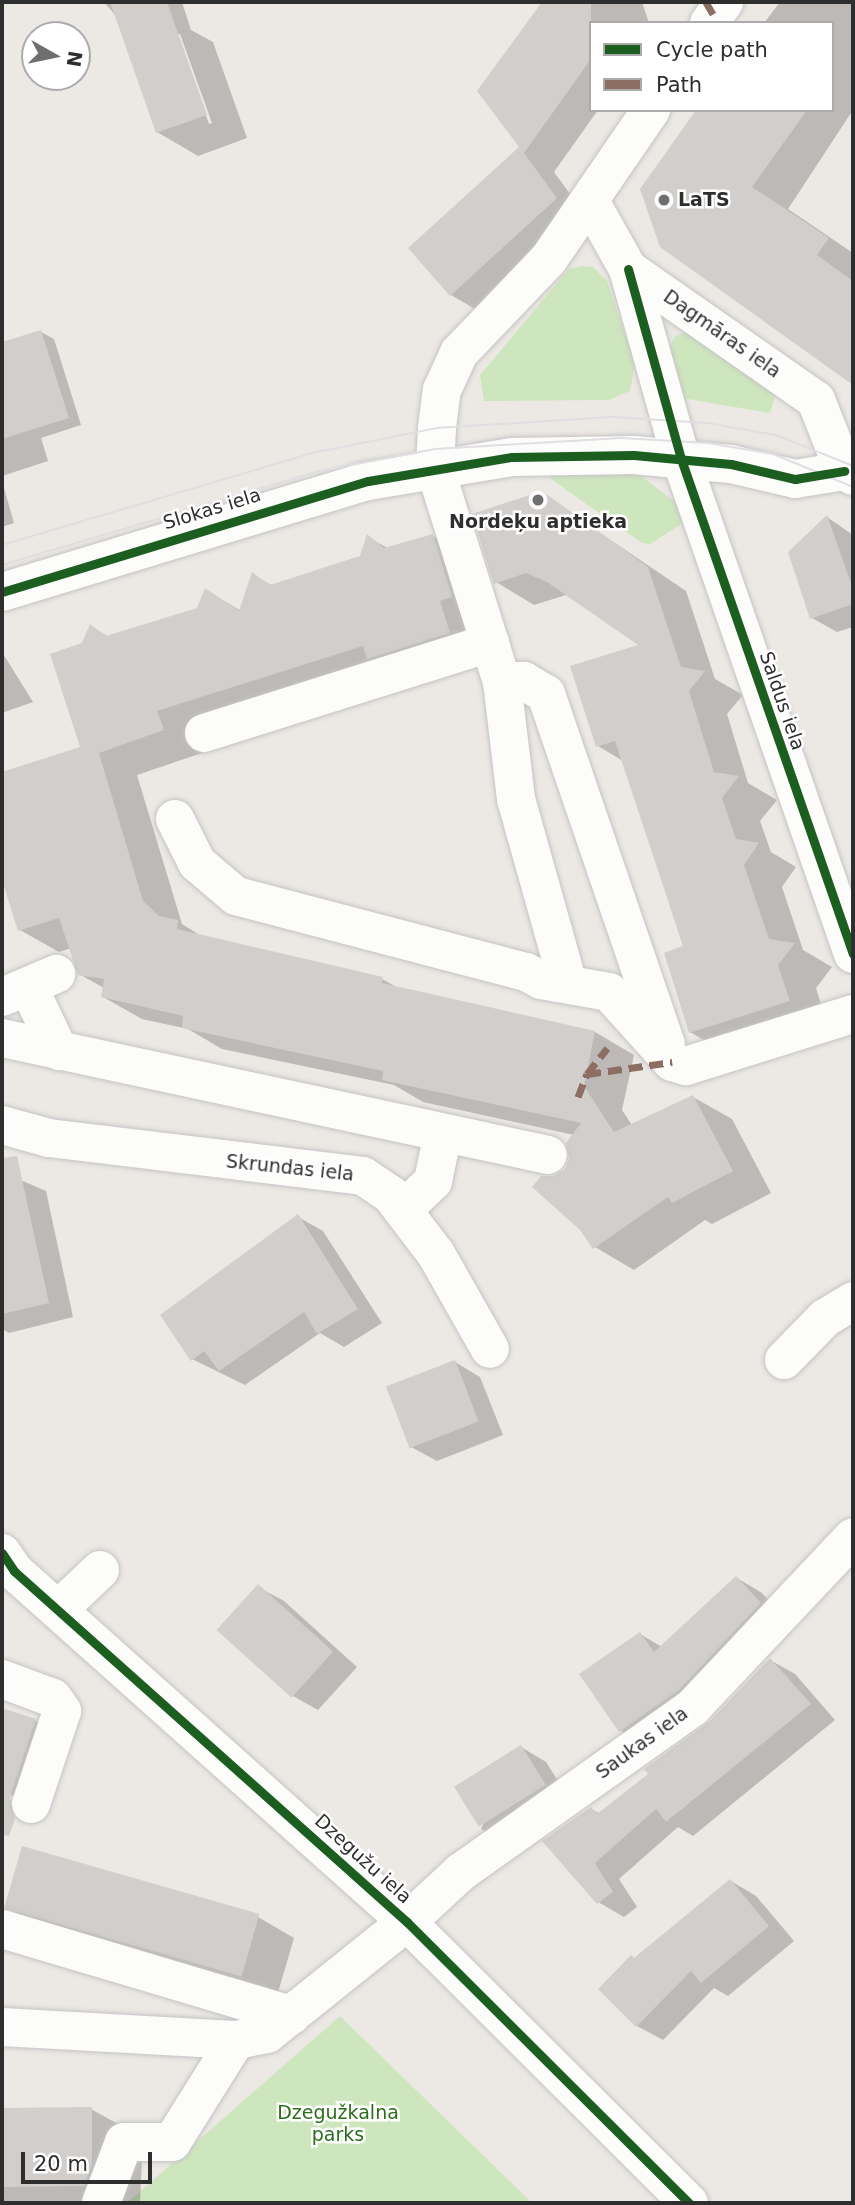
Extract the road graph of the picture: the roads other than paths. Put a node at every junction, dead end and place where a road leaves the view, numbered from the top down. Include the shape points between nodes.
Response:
1 (651, 112) edge
2 (591, 203) junction
3 (628, 269) junction
4 (681, 459) junction
5 (435, 468) junction
6 (849, 473) edge
7 (2, 592) edge
8 (490, 643) junction
9 (502, 682) junction
10 (204, 733) dead end
11 (176, 819) dead end
12 (853, 954) edge
13 (640, 971) junction
14 (568, 984) junction
15 (29, 986) edge
16 (609, 992) junction
17 (853, 1014) edge
18 (2, 1038) edge
19 (59, 1051) junction
20 (672, 1062) junction
21 (2, 1125) edge
22 (443, 1133) junction
23 (548, 1154) dead end
24 (403, 1210) junction
25 (853, 1301) edge
26 (491, 1349) dead end
27 (784, 1360) dead end
28 (853, 1537) edge
29 (6, 1569) edge
30 (100, 1570) dead end
31 (58, 1610) junction
32 (2, 1679) edge
33 (31, 1804) dead end
34 (407, 1922) junction
35 (2, 1929) edge
36 (291, 2015) junction
37 (2, 2027) edge
38 (236, 2040) junction
39 (101, 2203) edge
40 (689, 2203) edge

1 - 2 street
2 - 3 street, Dagmāras iela
2 - 5 street via 548,260 459,353 442,390
3 - 4 street, Saldus iela
3 - 6 street, Dagmāras iela via 816,400
4 - 5 street, Dagmāras iela via 557,453
4 - 6 street, Dagmāras iela via 768,470 795,479
4 - 12 street, Saldus iela
5 - 7 street, Slokas iela via 329,492
5 - 8 street
8 - 9 street
8 - 10 street
9 - 13 street via 524,681 546,694
9 - 14 street via 516,799
11 - 14 street via 197,863 213,880 251,902
13 - 16 street via 631,986
13 - 20 street
14 - 16 street
15 - 19 street
16 - 20 street
17 - 20 street via 687,1066
18 - 19 street
19 - 22 street
21 - 24 street, Skrundas iela via 49,1138 363,1176 391,1195
22 - 23 street
22 - 24 street via 433,1181
24 - 26 street, Skrundas iela via 436,1254
25 - 27 street via 825,1318
28 - 34 street, Saukas iela via 694,1707 461,1872
29 - 31 street, Dzegužu iela
30 - 31 street
31 - 34 street, Dzegužu iela
32 - 33 street via 53,1698 62,1711
34 - 36 street, Saukas iela
34 - 40 street, Dzegužu iela
35 - 36 street
36 - 38 street, Saukas iela via 267,2034
37 - 38 street, Saukas iela
38 - 39 street via 172,2142 124,2142

